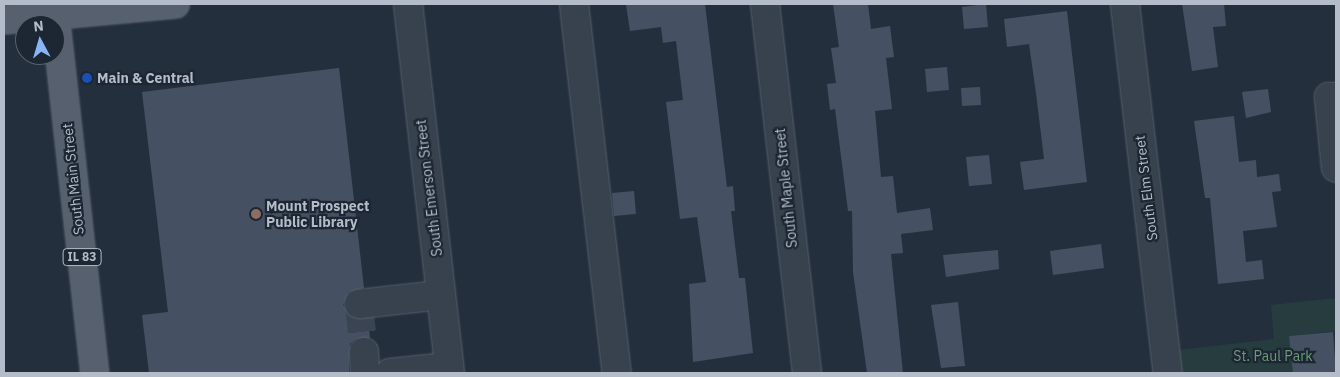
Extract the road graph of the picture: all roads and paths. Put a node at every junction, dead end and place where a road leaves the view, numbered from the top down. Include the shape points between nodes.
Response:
1 (175, 4) edge
2 (408, 4) edge
3 (574, 4) edge
4 (765, 4) edge
5 (1125, 4) edge
6 (55, 9) edge
7 (4, 20) edge
8 (1336, 96) edge
9 (1336, 168) edge
10 (441, 296) junction
11 (359, 304) dead end
12 (450, 370) edge
13 (95, 373) edge
14 (390, 373) edge
15 (616, 373) edge
16 (807, 373) edge
17 (1168, 373) edge

1 - 6 main road
2 - 10 street, South Emerson Street
3 - 15 street
4 - 16 street, South Maple Street
5 - 17 street, South Elm Street
6 - 7 main road
6 - 13 main road, South Main Street / IL 83
8 - 9 street via 1329,97
10 - 11 street
10 - 12 street, South Emerson Street
12 - 14 street

